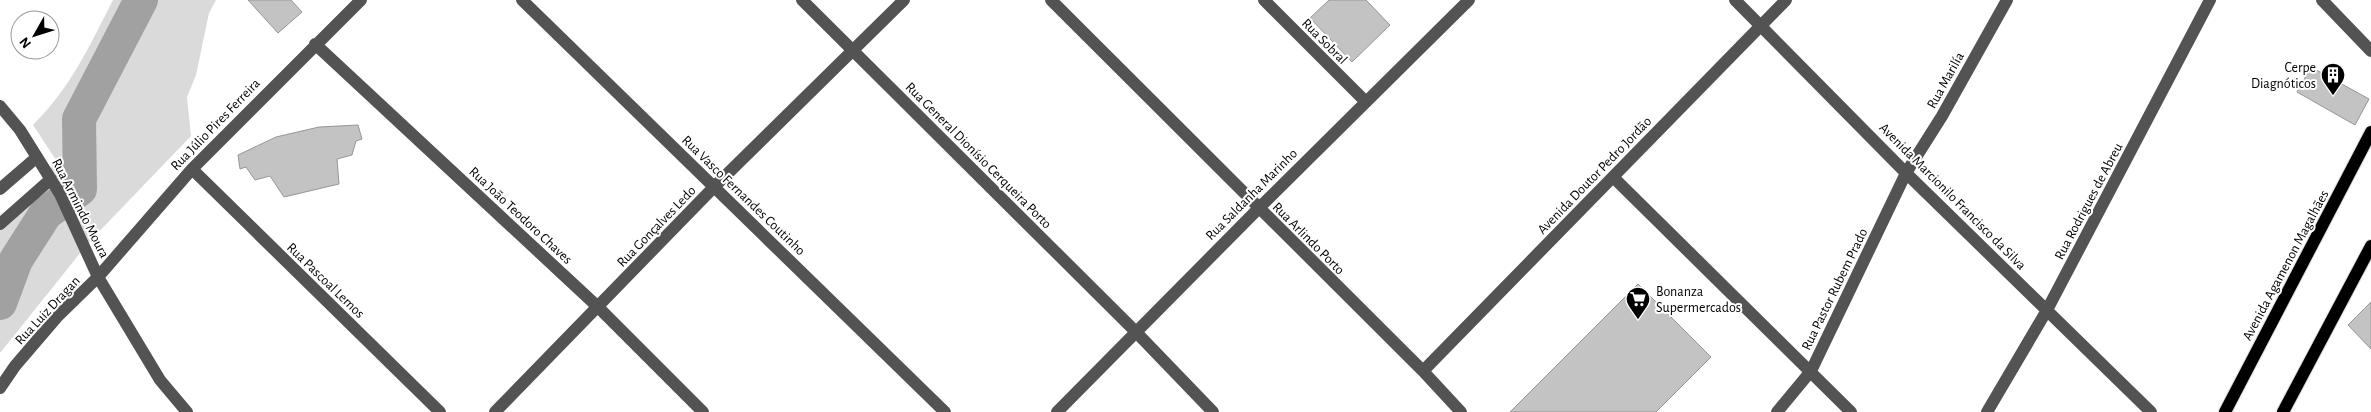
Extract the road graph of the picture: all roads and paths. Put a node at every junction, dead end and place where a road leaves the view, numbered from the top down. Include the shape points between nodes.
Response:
1 (361, 0) edge
2 (522, 0) edge
3 (802, 0) edge
4 (904, 0) edge
5 (1051, 0) edge
6 (1264, 0) edge
7 (1469, 0) edge
8 (1735, 0) edge
9 (1786, 0) edge
10 (2006, 0) edge
11 (2210, 0) edge
12 (2325, 1) edge
13 (1762, 25) junction
14 (315, 44) junction
15 (853, 51) junction
16 (2371, 51) edge
17 (1366, 102) junction
18 (0, 106) edge
19 (2371, 132) edge
20 (37, 157) junction
21 (192, 169) junction
22 (1906, 173) junction
23 (1613, 177) junction
24 (51, 179) junction
25 (714, 187) junction
26 (0, 189) edge
27 (1258, 208) junction
28 (0, 224) edge
29 (2371, 246) edge
30 (98, 277) junction
31 (598, 307) junction
32 (2047, 310) junction
33 (1135, 331) junction
34 (1423, 371) junction
35 (1811, 372) junction
36 (0, 388) edge
37 (187, 412) edge
38 (440, 412) edge
39 (495, 412) edge
40 (703, 412) edge
41 (945, 412) edge
42 (1057, 412) edge
43 (1213, 412) edge
44 (1461, 412) edge
45 (1778, 412) edge
46 (1851, 412) edge
47 (1987, 412) edge
48 (2151, 412) edge
49 (2225, 412) edge
50 (2283, 412) edge

1 - 14 street, Rua Júlio Pires Ferreira
2 - 25 street, Rua Vasco Fernandes Coutinho
3 - 15 street, Rua General Dionísio Cerqueira Porto
4 - 15 street, Rua Gonçalves Ledo
5 - 27 street, Rua Arlindo Porto
6 - 17 street, Rua Sobral
7 - 17 street, Rua Saldanha Marinho
8 - 13 street, Avenida Marcionilo Francisco da Silva
9 - 13 street, Avenida Doutor Pedro Jordão
10 - 22 street, Rua Marilía via 1942,116
11 - 32 street, Rua Rodrigues de Abreu
12 - 16 street
13 - 22 street, Avenida Marcionilo Francisco da Silva
13 - 23 street, Avenida Doutor Pedro Jordão
14 - 21 street, Rua Júlio Pires Ferreira
14 - 31 street, Rua João Teodoro Chaves
15 - 25 street, Rua Gonçalves Ledo
15 - 33 street, Rua General Dionísio Cerqueira Porto
17 - 27 street, Rua Saldanha Marinho
18 - 20 street, Rua Armindo Moura
19 - 49 main road, Avenida Agamenon Magalhães
20 - 24 street, Rua Armindo Moura
20 - 26 street
21 - 30 street, Rua Júlio Pires Ferreira
21 - 38 street, Rua Pascoal Lemos
22 - 32 street, Avenida Marcionilo Francisco da Silva
22 - 35 street, Rua Pastor Rubem Prado
23 - 34 street, Avenida Doutor Pedro Jordão
23 - 35 street
24 - 28 street
24 - 30 street, Rua Armindo Moura
25 - 31 street, Rua Gonçalves Ledo
25 - 41 street, Rua Vasco Fernandes Coutinho
27 - 33 street, Rua Saldanha Marinho
27 - 34 street, Rua Arlindo Porto
29 - 50 main road
30 - 36 street, Rua Luiz Dragan via 57,317
30 - 37 street, Rua Armindo Moura via 160,380
31 - 39 street, Rua Gonçalves Ledo
31 - 40 street, Rua João Teodoro Chaves
32 - 47 street, Rua Rodrigues de Abreu
32 - 48 street, Avenida Marcionilo Francisco da Silva
33 - 42 street, Rua Saldanha Marinho
33 - 43 street, Rua General Dionísio Cerqueira Porto
34 - 44 street, Rua Arlindo Porto
35 - 45 street, Rua Pastor Rubem Prado
35 - 46 street

